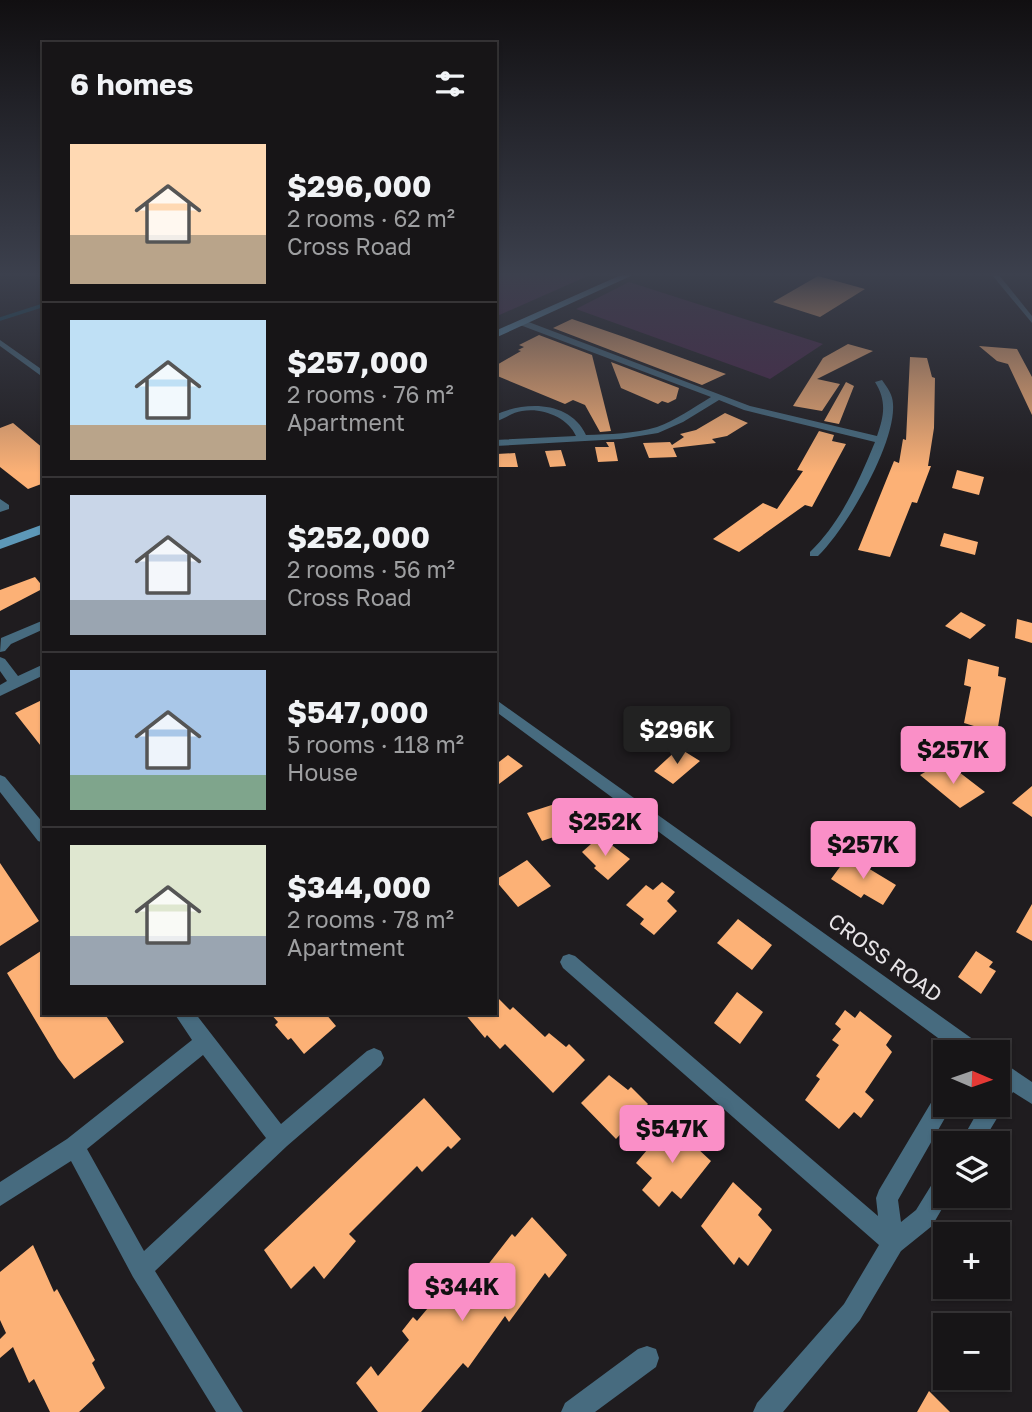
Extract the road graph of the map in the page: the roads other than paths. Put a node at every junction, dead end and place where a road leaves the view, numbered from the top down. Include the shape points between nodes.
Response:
1 (569, 341) edge
2 (0, 342) edge
3 (42, 374) edge
4 (879, 382) dead end
5 (716, 398) junction
6 (497, 418) edge
7 (582, 438) junction
8 (880, 440) junction
9 (497, 443) edge
10 (0, 502) edge
11 (0, 509) edge
12 (42, 529) edge
13 (0, 545) edge
14 (814, 554) dead end
15 (42, 625) edge
16 (0, 648) edge
17 (0, 662) edge
18 (42, 670) edge
19 (16, 683) junction
20 (0, 691) edge
21 (497, 705) edge
22 (0, 781) edge
23 (42, 834) edge
24 (569, 962) dead end
25 (185, 1015) edge
26 (958, 1040) edge
27 (205, 1041) junction
28 (374, 1058) dead end
29 (1010, 1078) edge
30 (1032, 1094) edge
31 (934, 1117) edge
32 (280, 1139) junction
33 (74, 1146) junction
34 (0, 1195) edge
35 (933, 1204) edge
36 (892, 1243) junction
37 (141, 1269) junction
38 (647, 1358) dead end
39 (230, 1412) edge
40 (574, 1412) edge
41 (766, 1412) edge

1 - 5 street
2 - 3 street
4 - 8 street via 889,406
5 - 7 street via 658,430
5 - 8 street
6 - 7 street via 521,408 542,409 570,421
7 - 9 street
8 - 14 street via 835,531
10 - 11 street via 5,507
12 - 13 main road
15 - 16 street
17 - 19 street
18 - 19 street
19 - 20 street
21 - 26 street, CROSS ROAD
22 - 23 street
24 - 36 street
25 - 27 street
27 - 32 street
27 - 33 street
28 - 32 street
29 - 30 street
31 - 36 street via 887,1198
32 - 37 street
33 - 34 street
33 - 37 street
35 - 36 street via 924,1219
36 - 41 street via 852,1312
37 - 39 street
38 - 40 street

